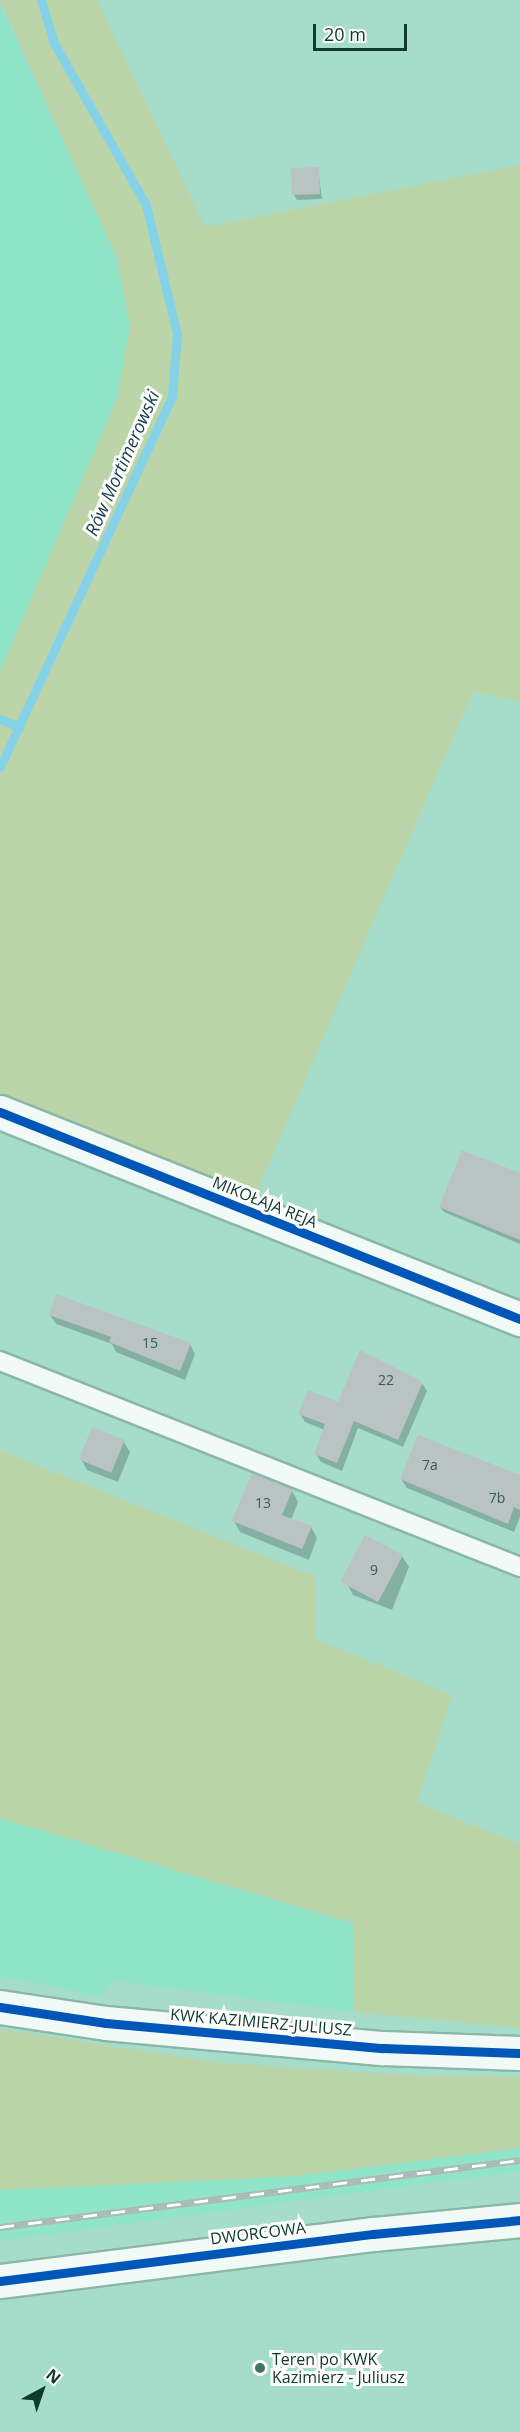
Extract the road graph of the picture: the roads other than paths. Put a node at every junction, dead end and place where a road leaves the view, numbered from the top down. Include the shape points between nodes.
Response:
1 (0, 1112) edge
2 (520, 1319) edge
3 (0, 1361) edge
4 (520, 1567) edge
5 (0, 2007) edge
6 (520, 2053) edge
7 (520, 2220) edge
8 (0, 2281) edge

1 - 2 street, MIKOŁAJA REJA
3 - 4 lane
5 - 6 street, KWK KAZIMIERZ-JULIUSZ via 106,2023 383,2048
7 - 8 street, DWORCOWA via 373,2234

